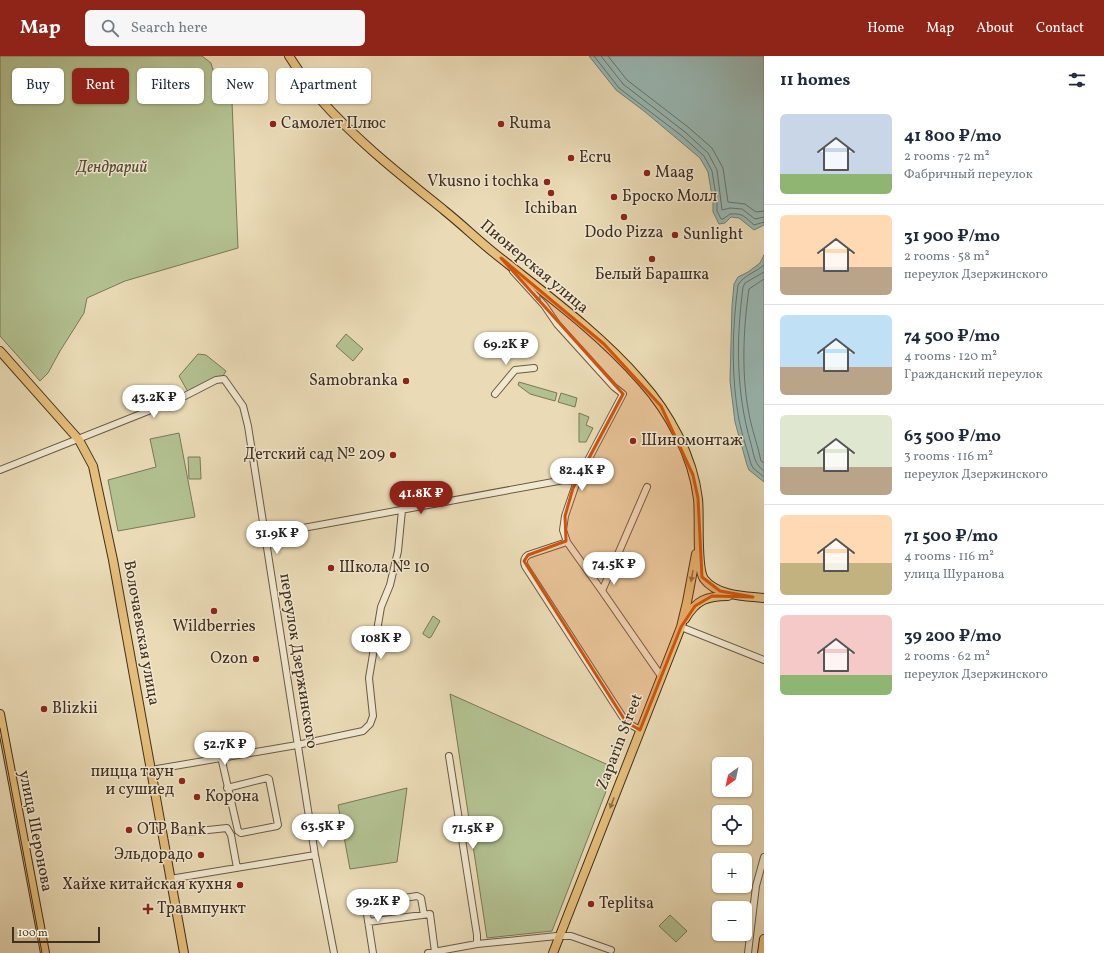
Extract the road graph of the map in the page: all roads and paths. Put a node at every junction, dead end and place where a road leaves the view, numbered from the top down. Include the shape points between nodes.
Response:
1 (289, 56) edge
2 (501, 258) junction
3 (0, 351) edge
4 (534, 368) dead end
5 (495, 394) dead end
6 (79, 440) junction
7 (0, 470) edge
8 (576, 481) junction
9 (647, 487) dead end
10 (402, 510) junction
11 (265, 535) junction
12 (699, 537) junction
13 (567, 542) junction
14 (602, 591) junction
15 (753, 597) junction
16 (764, 598) edge
17 (680, 627) junction
18 (764, 660) edge
19 (661, 676) junction
20 (0, 714) edge
21 (640, 730) junction
22 (297, 745) junction
23 (449, 756) dead end
24 (221, 758) junction
25 (151, 770) junction
26 (227, 788) junction
27 (189, 832) dead end
28 (315, 855) junction
29 (764, 857) edge
30 (237, 868) junction
31 (170, 879) junction
32 (364, 895) dead end
33 (366, 904) junction
34 (424, 915) junction
35 (368, 922) junction
36 (559, 937) junction
37 (764, 939) edge
38 (477, 944) junction
39 (611, 950) dead end
40 (434, 952) junction
41 (45, 953) edge
42 (184, 953) edge
43 (334, 953) edge
44 (373, 953) edge
45 (428, 953) edge
46 (553, 953) edge
47 (748, 953) edge
48 (762, 953) edge

1 - 2 main road, Пионерская улица via 313,92 345,126
2 -> 8 street via 544,305 557,324 623,394
2 - 12 main road, Пионерская улица via 624,362 661,406 685,451 693,475 698,498
3 - 6 main road, Волочаевская улица
4 - 5 street via 515,370
6 - 7 street
6 - 11 street, переулок Дзержинского via 181,398 216,380 224,379 243,406
6 - 25 main road, Волочаевская улица via 90,459 98,486
8 - 10 street via 564,480
8 - 13 street via 565,516 563,530
9 - 14 street
10 - 11 street
10 - 22 street via 398,551 390,585 381,607 369,678 373,716 370,724 363,731
11 - 22 street, переулок Дзержинского
12 - 15 main road via 702,577 720,591
12 -> 17 main road, Zaparin Street
13 - 14 street
13 - 21 street via 528,555 524,561 525,566 626,722
14 - 19 street
15 - 16 main road
15 - 17 main road via 712,596 702,600
17 - 18 street
17 - 19 main road, Zaparin Street
19 - 21 main road, Zaparin Street
20 - 41 main road, улица Шеронова
21 -> 36 main road, Zaparin Street
22 - 24 street
22 - 28 street, переулок Дзержинского
23 - 38 street
24 - 25 street
24 - 26 street
25 - 31 main road, Волочаевская улица
26 - 26 street via 239,832 278,826 269,779
27 - 30 street via 227,828 231,835
28 - 30 street
28 - 43 street, переулок Дзержинского
29 - 47 street via 756,886
30 - 31 street
31 - 42 main road, Волочаевская улица
32 - 33 street
33 - 34 street via 417,896 421,898
33 - 35 street
34 - 35 street
34 - 40 street via 430,914
35 - 44 street
36 - 38 street
36 - 39 street via 571,936
36 - 46 main road, Zaparin Street
37 - 48 main road
38 - 40 street
40 - 45 street

